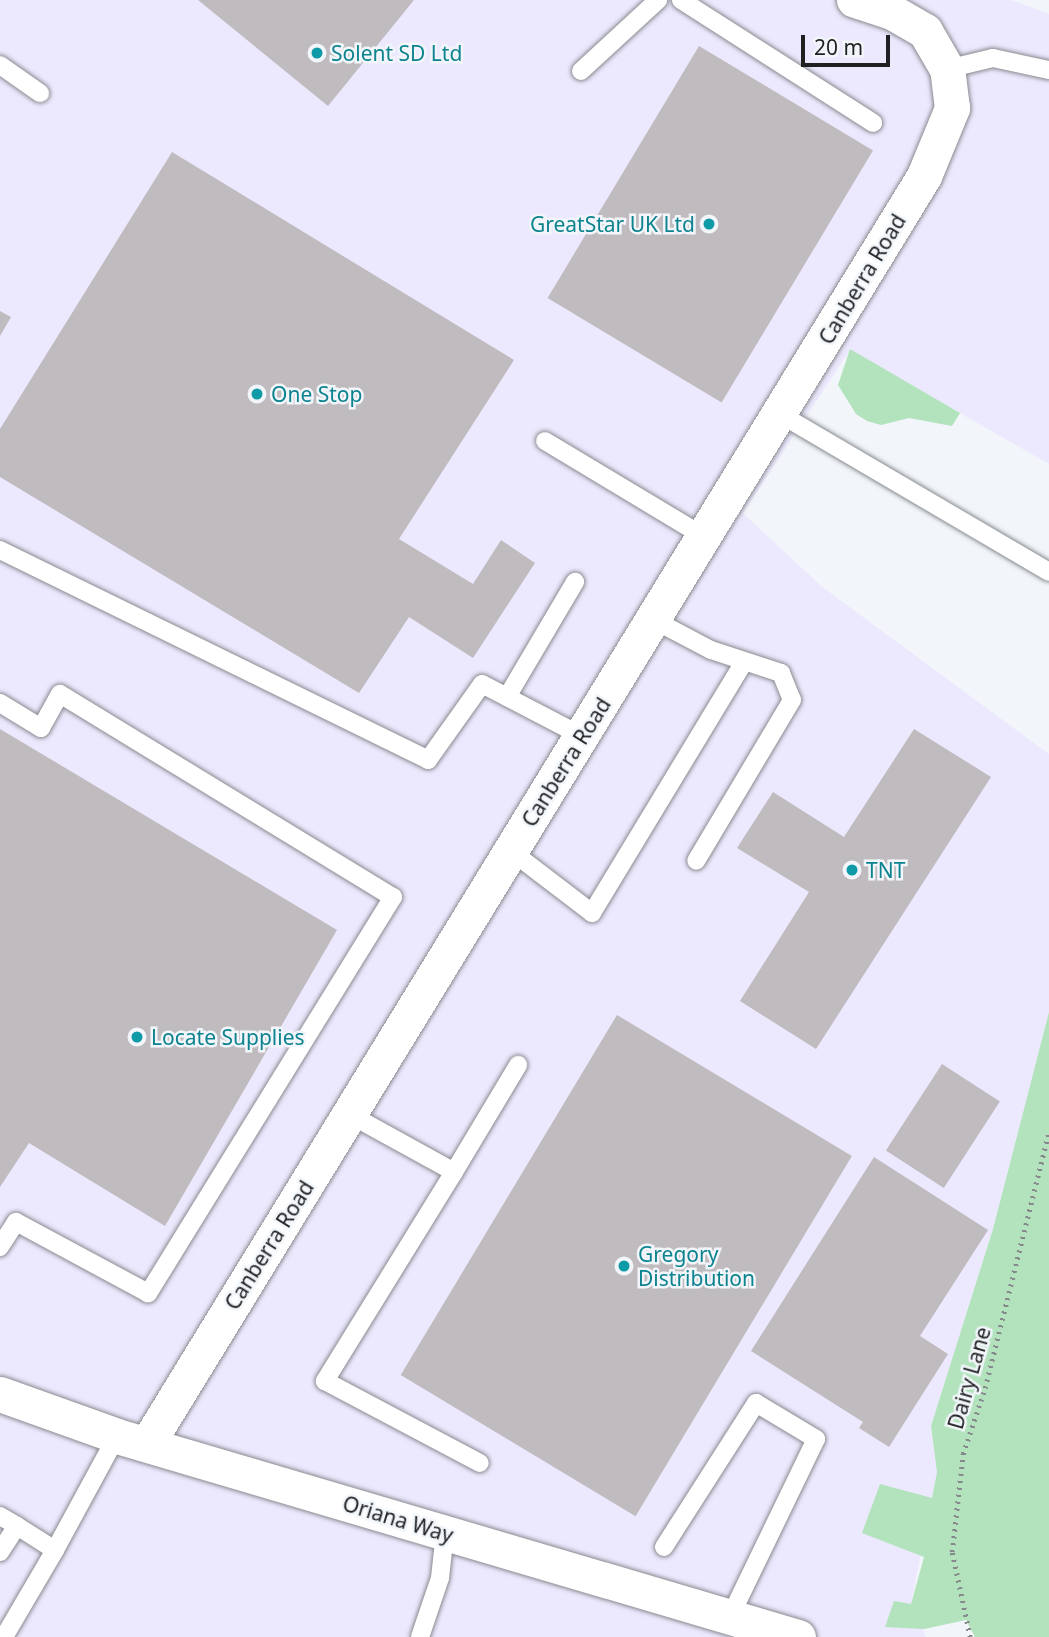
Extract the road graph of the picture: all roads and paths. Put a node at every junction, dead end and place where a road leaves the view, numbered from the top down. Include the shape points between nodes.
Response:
1 (658, 0) edge
2 (681, 0) edge
3 (854, 0) edge
4 (0, 65) edge
5 (947, 69) junction
6 (1049, 70) edge
7 (581, 71) dead end
8 (40, 93) dead end
9 (873, 123) dead end
10 (780, 414) junction
11 (545, 441) dead end
12 (705, 537) junction
13 (0, 550) edge
14 (1049, 572) edge
15 (575, 582) dead end
16 (654, 620) junction
17 (744, 662) junction
18 (507, 697) junction
19 (0, 703) edge
20 (582, 736) junction
21 (511, 851) junction
22 (696, 861) dead end
23 (518, 1065) dead end
24 (349, 1114) junction
25 (1049, 1131) edge
26 (454, 1172) junction
27 (0, 1247) edge
28 (0, 1394) edge
29 (132, 1440) junction
30 (480, 1463) dead end
31 (0, 1516) edge
32 (18, 1526) junction
33 (445, 1533) junction
34 (664, 1547) dead end
35 (55, 1550) junction
36 (0, 1552) edge
37 (729, 1619) junction
38 (763, 1633) edge
39 (4, 1637) edge
40 (421, 1637) edge
41 (797, 1637) edge
42 (970, 1637) edge

1 - 7 lane
2 - 9 lane
3 - 5 street via 892,12 925,32
4 - 8 lane
5 - 6 lane via 993,58
5 - 10 street, Canberra Road via 952,107 924,176
10 - 12 street, Canberra Road
10 - 14 lane
11 - 12 lane
12 - 16 street, Canberra Road
13 - 18 lane via 428,760 482,684
15 - 18 lane
16 - 17 lane
16 - 20 street, Canberra Road
17 - 21 lane via 592,913
17 - 22 lane via 781,673 792,701
18 - 20 lane
19 - 27 lane via 41,727 60,694 393,897 148,1293 16,1222
20 - 21 street, Canberra Road
21 - 24 street, Canberra Road
23 - 26 lane
24 - 26 lane
24 - 29 street, Canberra Road
25 - 42 path, Dairy Lane via 985,1388 963,1454 952,1552
26 - 30 lane via 325,1381
28 - 29 street, Oriana Way
29 - 33 street, Oriana Way
29 - 35 lane
31 - 32 lane
32 - 35 lane
32 - 36 lane
33 - 37 street, Oriana Way
33 - 40 lane via 440,1578
34 - 37 lane via 756,1403 816,1439
35 - 39 lane
37 - 38 street, Oriana Way
38 - 41 street, Oriana Way

